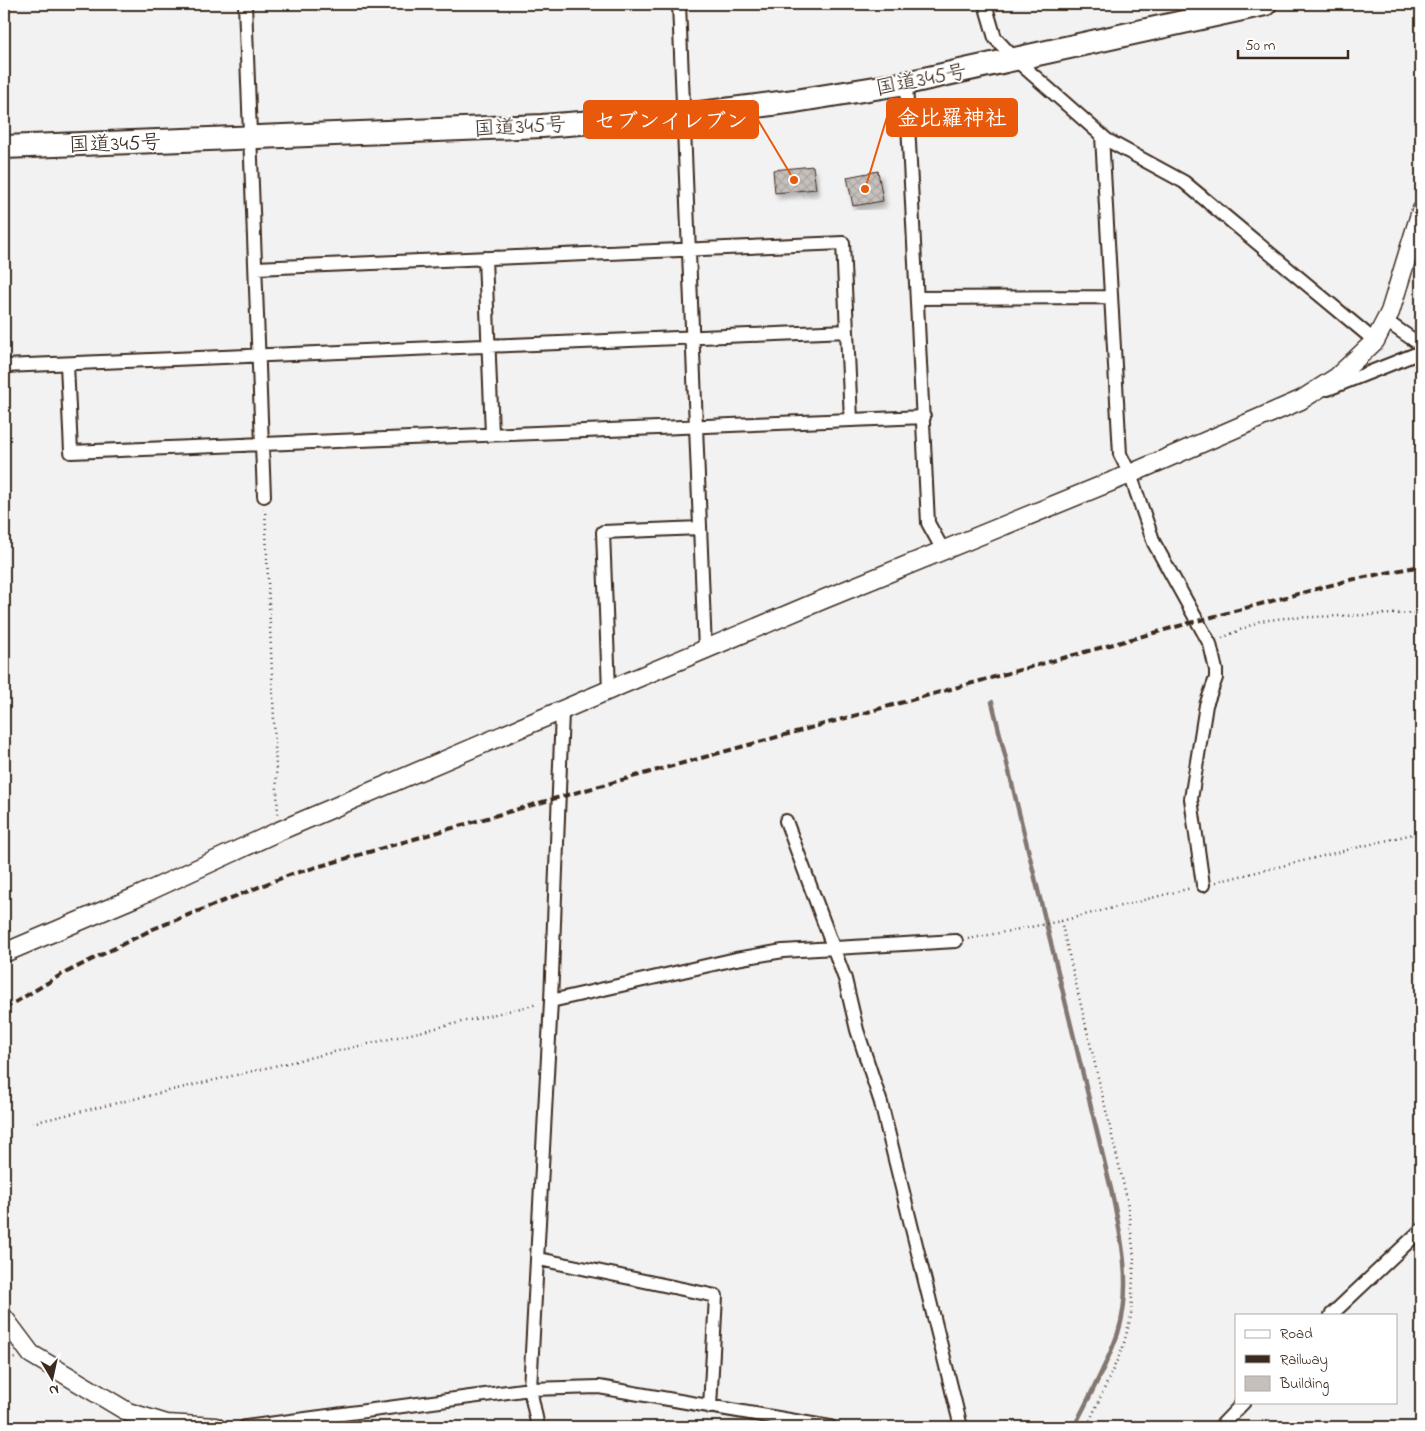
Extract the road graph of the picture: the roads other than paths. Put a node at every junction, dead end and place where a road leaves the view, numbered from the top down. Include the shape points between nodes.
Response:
1 (245, 4) edge
2 (679, 4) edge
3 (985, 4) edge
4 (1265, 4) edge
5 (1016, 60) junction
6 (906, 82) junction
7 (684, 114) junction
8 (1102, 136) junction
9 (251, 137) junction
10 (4, 147) edge
11 (1421, 211) edge
12 (1417, 238) edge
13 (689, 250) junction
14 (485, 258) junction
15 (256, 268) junction
16 (1111, 297) junction
17 (917, 298) junction
18 (1386, 321) junction
19 (847, 331) junction
20 (693, 338) junction
21 (1375, 341) junction
22 (1421, 345) edge
23 (489, 346) junction
24 (1421, 352) edge
25 (260, 356) junction
26 (67, 364) junction
27 (4, 366) edge
28 (1301, 400) junction
29 (924, 417) junction
30 (851, 420) junction
31 (696, 426) junction
32 (492, 434) junction
33 (263, 444) junction
34 (1130, 474) junction
35 (264, 496) road end
36 (700, 528) junction
37 (943, 550) junction
38 (705, 650) junction
39 (609, 690) junction
40 (562, 712) junction
41 (786, 821) dead end
42 (1203, 885) road end
43 (956, 941) road end
44 (834, 947) junction
45 (4, 953) edge
46 (551, 1001) junction
47 (1421, 1230) edge
48 (539, 1260) junction
49 (1333, 1314) edge
50 (4, 1318) edge
51 (530, 1389) junction
52 (1242, 1404) edge
53 (710, 1407) junction
54 (216, 1427) edge
55 (245, 1427) edge
56 (538, 1427) edge
57 (830, 1427) edge
58 (961, 1427) edge
59 (1220, 1427) edge

1 - 9 street
2 - 7 street
3 - 5 street via 996,38
4 - 5 highway, 国道345号
5 - 6 highway, 国道345号
5 - 8 street
6 - 7 highway, 国道345号 via 795,101
6 - 17 street
7 - 9 highway, 国道345号 via 542,126
7 - 13 street
8 - 16 street
8 - 21 street via 1184,182
9 - 10 highway, 国道345号
9 - 15 street
11 - 12 street
12 - 18 street
13 - 14 street
13 - 19 street via 844,243
13 - 20 street
14 - 15 street
14 - 23 street
15 - 25 street
16 - 17 street
16 - 34 street via 1118,440 1120,454
17 - 29 street
18 - 21 street
18 - 22 street
19 - 20 street
19 - 30 street
20 - 23 street
20 - 31 street
21 - 28 street via 1337,377
23 - 25 street
23 - 32 street
24 - 28 street
25 - 26 street
25 - 33 street
26 - 27 street
26 - 33 street via 71,452
28 - 34 street
29 - 30 street
29 - 37 street via 928,523
30 - 31 street
31 - 32 street
31 - 36 street
32 - 33 street
33 - 35 street
34 - 37 street
34 - 42 street via 1154,543 1210,644 1216,678 1206,705 1191,799
36 - 38 street
36 - 39 street via 603,532
37 - 38 street
38 - 39 street
39 - 40 street
40 - 45 street via 279,831
40 - 46 street
41 - 44 street
43 - 44 street
44 - 46 street via 736,959
44 - 58 street via 881,1103
46 - 48 street
47 - 49 street
48 - 51 street
48 - 53 street via 716,1296
50 - 54 street via 31,1354 128,1412 167,1424
51 - 53 street via 599,1387
51 - 55 street
51 - 56 street
52 - 59 street
53 - 57 street

